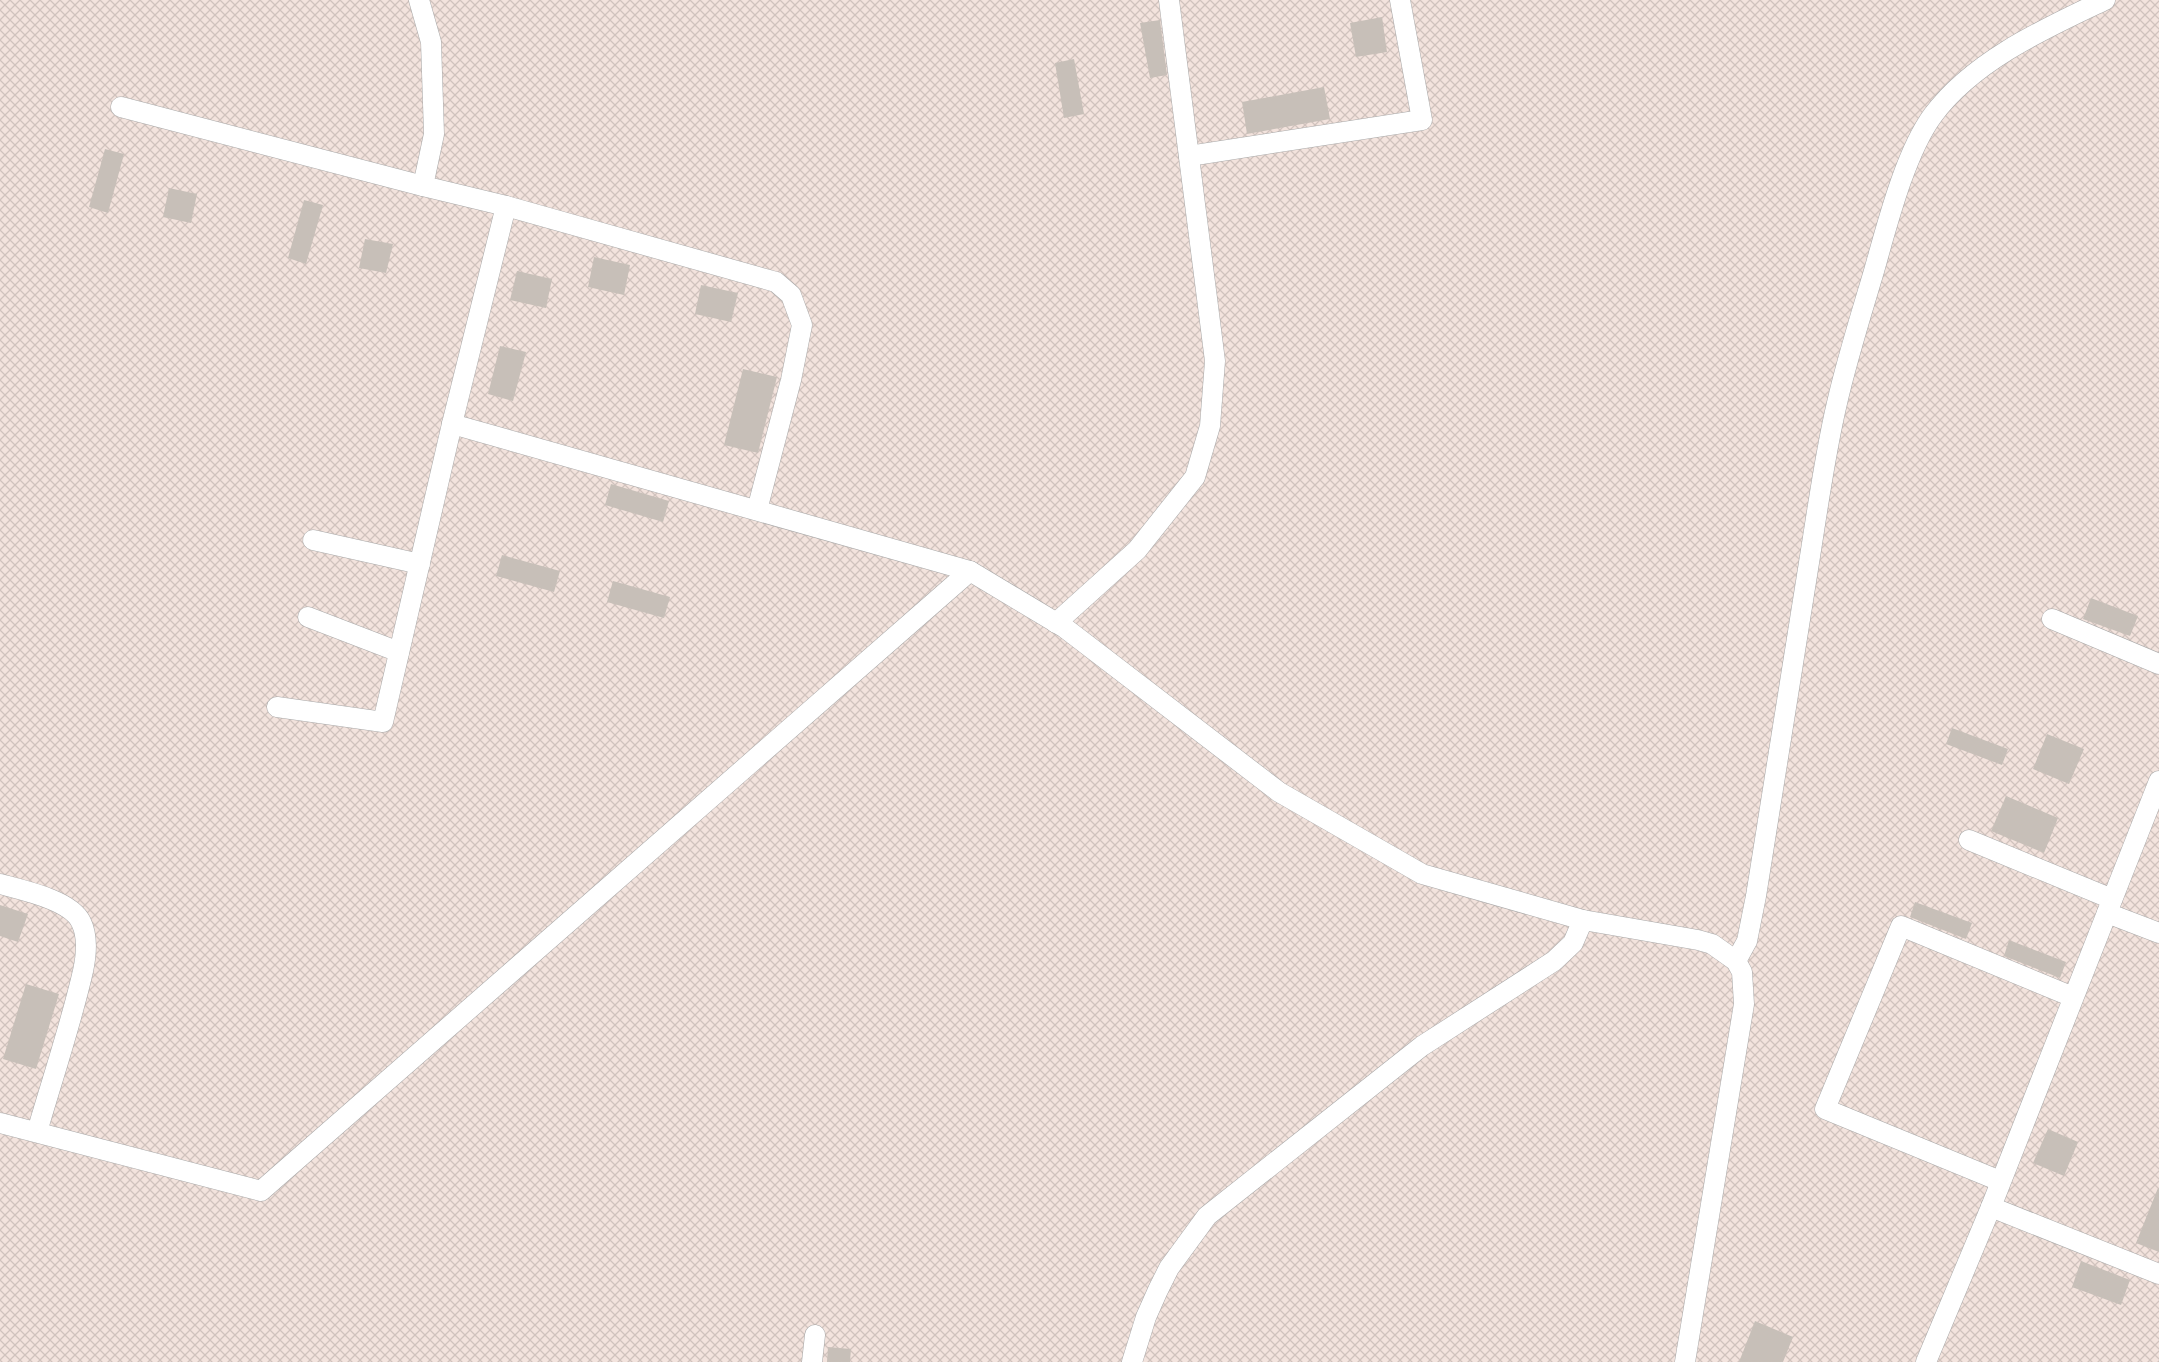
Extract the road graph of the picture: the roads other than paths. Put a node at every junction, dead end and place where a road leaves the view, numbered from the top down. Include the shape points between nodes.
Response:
1 (419, 0) edge
2 (1169, 0) edge
3 (1400, 0) edge
4 (2106, 0) edge
5 (121, 107) dead end
6 (1189, 156) junction
7 (423, 186) junction
8 (506, 206) junction
9 (452, 424) junction
10 (757, 510) junction
11 (313, 540) dead end
12 (420, 564) junction
13 (970, 571) junction
14 (308, 617) dead end
15 (2052, 619) dead end
16 (1056, 623) junction
17 (400, 652) junction
18 (2159, 664) edge
19 (277, 707) dead end
20 (2159, 781) edge
21 (1969, 840) dead end
22 (0, 884) edge
23 (2109, 906) junction
24 (1582, 920) junction
25 (2159, 934) edge
26 (1736, 961) junction
27 (2073, 997) junction
28 (0, 1123) edge
29 (37, 1132) junction
30 (2000, 1181) junction
31 (1990, 1206) junction
32 (2159, 1274) edge
33 (815, 1335) dead end
34 (812, 1362) edge
35 (1132, 1362) edge
36 (1685, 1362) edge
37 (1926, 1362) edge

1 - 7 lane via 431,42 434,134
2 - 6 lane
3 - 6 lane via 1422,120
4 - 26 lane via 2008,50 1966,82 1933,116 1904,177 1860,318 1833,421 1756,896 1747,941
5 - 7 lane
6 - 16 lane via 1215,361 1210,426 1196,476 1137,550
7 - 8 lane
8 - 9 lane
8 - 10 lane via 776,282 791,295 802,325
9 - 10 lane
9 - 12 lane
10 - 13 lane
11 - 12 lane
12 - 17 lane
13 - 16 lane
13 - 29 lane via 261,1191
14 - 17 lane
15 - 18 lane
16 - 24 lane via 1279,792 1422,874
17 - 19 lane via 383,722
20 - 23 lane
21 - 23 lane
22 - 29 lane via 49,898 68,909 81,921 86,941 83,970
23 - 25 lane
23 - 27 lane
24 - 26 lane via 1698,940 1712,944
24 - 35 lane via 1573,942 1554,961 1422,1046 1207,1216 1169,1268 1146,1316
26 - 36 lane via 1742,972 1744,1004
27 - 30 lane
27 - 30 lane via 1901,926 1825,1109
28 - 29 lane
30 - 31 lane
31 - 32 lane
31 - 37 lane
33 - 34 lane

